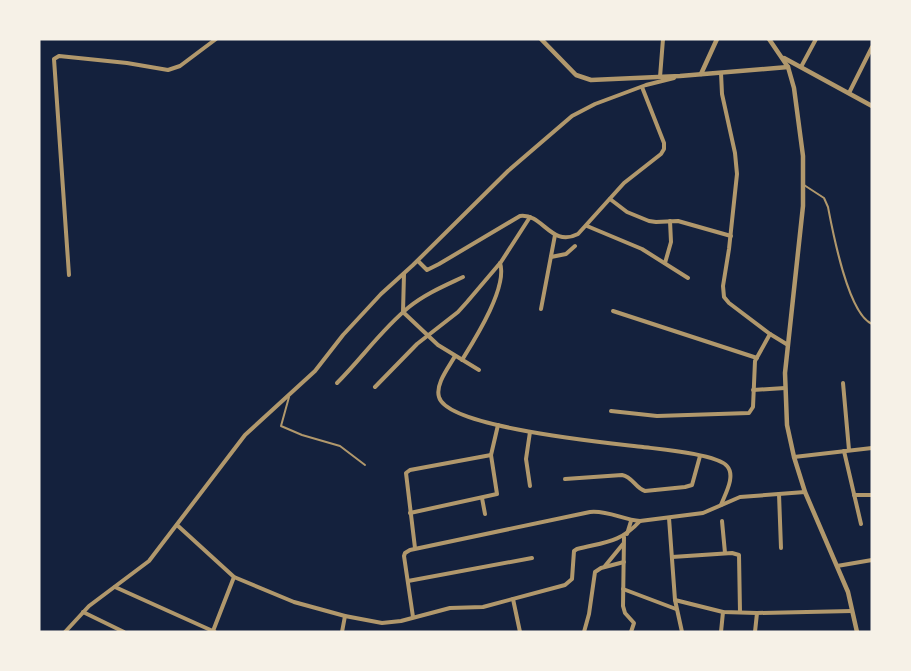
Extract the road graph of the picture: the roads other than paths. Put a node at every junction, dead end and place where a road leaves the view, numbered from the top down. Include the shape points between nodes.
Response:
1 (216, 39) edge
2 (541, 39) edge
3 (663, 39) edge
4 (717, 39) edge
5 (770, 39) edge
6 (816, 39) edge
7 (872, 47) edge
8 (782, 56) junction
9 (788, 67) junction
10 (801, 67) junction
11 (721, 73) junction
12 (701, 74) junction
13 (680, 76) junction
14 (660, 77) junction
15 (642, 87) junction
16 (849, 93) junction
17 (872, 106) edge
18 (804, 185) junction
19 (610, 199) junction
20 (530, 217) junction
21 (670, 222) junction
22 (587, 226) junction
23 (555, 235) junction
24 (731, 236) junction
25 (575, 246) dead end
26 (551, 257) junction
27 (418, 261) junction
28 (500, 263) junction
29 (665, 263) junction
30 (404, 274) junction
31 (69, 275) dead end
32 (463, 277) dead end
33 (688, 278) dead end
34 (541, 309) dead end
35 (613, 311) dead end
36 (403, 312) junction
37 (872, 324) edge
38 (770, 334) junction
39 (427, 336) junction
40 (788, 345) junction
41 (455, 356) junction
42 (757, 358) junction
43 (462, 360) junction
44 (479, 370) dead end
45 (337, 383) dead end
46 (843, 383) dead end
47 (375, 387) dead end
48 (785, 388) junction
49 (753, 390) junction
50 (290, 395) junction
51 (611, 411) dead end
52 (498, 425) junction
53 (530, 432) junction
54 (872, 448) edge
55 (847, 451) junction
56 (491, 455) junction
57 (700, 456) junction
58 (794, 457) junction
59 (365, 465) dead end
60 (565, 478) dead end
61 (530, 486) dead end
62 (805, 492) junction
63 (779, 494) junction
64 (854, 495) junction
65 (872, 495) edge
66 (482, 498) junction
67 (721, 505) junction
68 (410, 513) junction
69 (485, 514) dead end
70 (669, 518) junction
71 (631, 521) junction
72 (640, 521) junction
73 (722, 521) dead end
74 (177, 525) junction
75 (861, 525) dead end
76 (625, 536) junction
77 (624, 543) junction
78 (415, 548) junction
79 (781, 548) dead end
80 (725, 553) junction
81 (672, 557) junction
82 (532, 558) dead end
83 (872, 560) edge
84 (624, 562) junction
85 (837, 566) junction
86 (605, 567) junction
87 (234, 576) junction
88 (408, 581) junction
89 (115, 587) junction
90 (623, 589) junction
91 (513, 599) junction
92 (675, 600) junction
93 (676, 609) junction
94 (852, 611) junction
95 (83, 612) junction
96 (723, 612) junction
97 (740, 612) junction
98 (757, 613) junction
99 (345, 616) junction
100 (413, 617) junction
101 (65, 632) edge
102 (124, 632) edge
103 (214, 632) edge
104 (342, 632) edge
105 (520, 632) edge
106 (584, 632) edge
107 (631, 632) edge
108 (682, 632) edge
109 (721, 632) edge
110 (755, 632) edge
111 (856, 632) edge

1 - 31 street via 180,66 168,70 104,60 59,56 54,59
2 - 14 street via 583,78
3 - 14 street
4 - 12 street
5 - 8 street
6 - 10 street
7 - 16 street
8 - 9 street
8 - 10 street
9 - 11 street
9 - 18 street via 801,131
10 - 16 street
11 - 12 street
11 - 24 street via 737,174
12 - 13 street
13 - 14 street
13 - 15 street
15 - 19 street via 664,149
15 - 27 street via 572,116 508,171
16 - 17 street
18 - 37 lane via 824,198 848,288 858,310
18 - 40 street
19 - 21 street via 649,221
19 - 22 street
20 - 23 street
20 - 27 street via 520,216 427,270
20 - 28 street
21 - 24 street
21 - 29 street via 671,242
22 - 23 street via 571,238
22 - 29 street via 628,242
23 - 26 street
24 - 38 street via 724,297
25 - 26 street via 566,254
26 - 34 street
27 - 30 street
28 - 39 street via 458,312
28 - 43 street via 502,279
29 - 33 street
30 - 36 street
30 - 50 street via 342,335 315,371
32 - 36 street
35 - 42 street
36 - 39 street
36 - 45 street
38 - 40 street
38 - 42 street
39 - 41 street
39 - 47 street
40 - 48 street
41 - 43 street
41 - 52 street via 439,390 442,404 466,417
42 - 49 street
43 - 44 street
46 - 55 street
48 - 49 street
48 - 58 street
49 - 51 street via 752,411 744,414 657,416
50 - 59 lane via 281,426 340,446
50 - 74 street via 245,435
52 - 53 street
52 - 56 street
53 - 57 street
53 - 61 street via 526,459
54 - 55 street
55 - 58 street
55 - 64 street
56 - 66 street via 498,491 495,496
56 - 68 street via 407,471
57 - 60 street via 692,485 685,487 645,491 622,476
57 - 67 street via 720,462 730,472
58 - 62 street
62 - 63 street
62 - 85 street
63 - 67 street via 740,497
63 - 79 street
64 - 65 street
64 - 75 street
66 - 68 street
66 - 69 street
67 - 70 street via 703,513
68 - 78 street
70 - 72 street
70 - 81 street
71 - 72 street
71 - 76 street
71 - 78 street via 600,511 590,512
72 - 76 street
73 - 80 street
74 - 87 street
74 - 89 street via 149,561
76 - 77 street
76 - 91 street via 574,551 569,583
77 - 84 street
77 - 86 street
78 - 88 street via 405,553
80 - 81 street
80 - 97 street via 739,555
81 - 92 street
82 - 88 street
83 - 85 street
84 - 86 street
84 - 90 street
85 - 94 street
86 - 106 street via 595,572
87 - 99 street via 286,599
87 - 103 street
88 - 100 street
89 - 95 street
89 - 103 street
90 - 93 street
90 - 107 street via 625,613 634,623
91 - 100 street
91 - 105 street
92 - 93 street
92 - 96 street
93 - 108 street
94 - 98 street
94 - 111 street
95 - 101 street
95 - 102 street
96 - 97 street
96 - 109 street
97 - 98 street
98 - 110 street
99 - 100 street via 391,623
99 - 104 street

